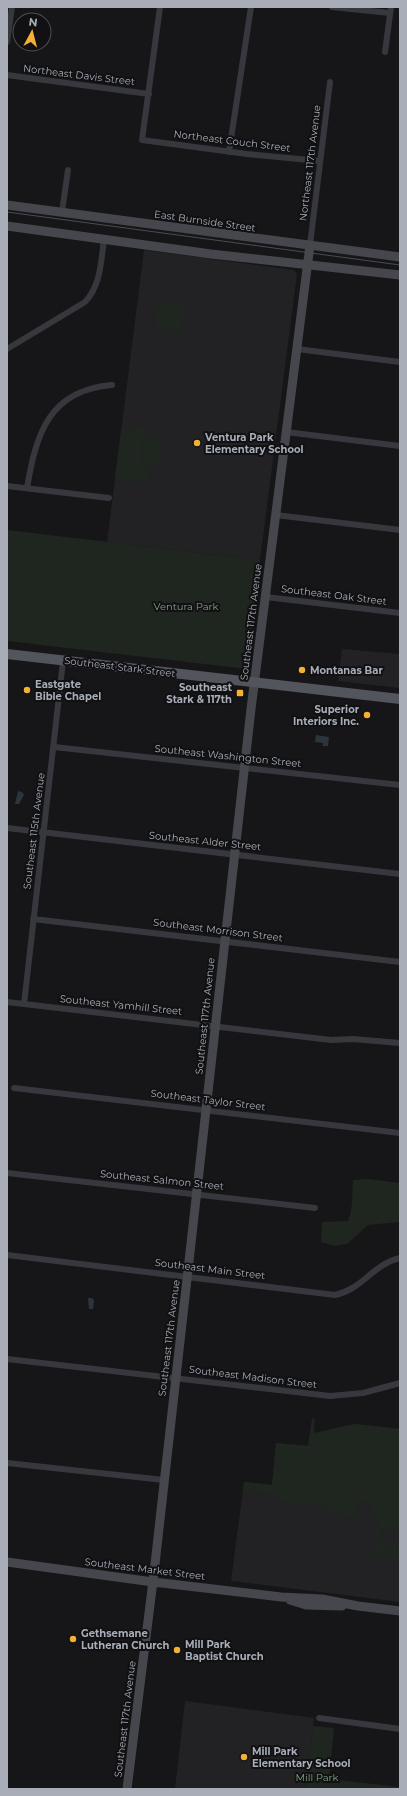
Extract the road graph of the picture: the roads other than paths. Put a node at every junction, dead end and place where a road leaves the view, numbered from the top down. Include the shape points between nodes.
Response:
1 (12, 7) edge
2 (160, 7) edge
3 (251, 7) edge
4 (332, 7) edge
5 (391, 10) edge
6 (7, 42) edge
7 (385, 52) dead end
8 (7, 75) edge
9 (330, 82) dead end
10 (148, 94) junction
11 (229, 152) junction
12 (320, 161) junction
13 (68, 170) dead end
14 (7, 205) edge
15 (62, 212) junction
16 (7, 226) edge
17 (104, 239) junction
18 (310, 245) junction
19 (400, 257) edge
20 (307, 266) junction
21 (400, 275) edge
22 (7, 349) edge
23 (297, 350) junction
24 (400, 362) edge
25 (112, 385) dead end
26 (286, 432) junction
27 (400, 446) edge
28 (7, 486) edge
29 (27, 488) junction
30 (109, 498) dead end
31 (276, 515) junction
32 (400, 530) edge
33 (266, 597) junction
34 (400, 613) edge
35 (7, 654) edge
36 (63, 660) junction
37 (254, 683) junction
38 (400, 699) edge
39 (54, 747) junction
40 (244, 768) junction
41 (400, 785) edge
42 (7, 828) edge
43 (44, 833) junction
44 (234, 854) junction
45 (400, 874) edge
46 (34, 919) junction
47 (225, 941) junction
48 (400, 962) edge
49 (7, 1002) edge
50 (24, 1004) junction
51 (215, 1026) junction
52 (400, 1043) edge
53 (14, 1088) dead end
54 (206, 1109) junction
55 (400, 1132) edge
56 (7, 1172) edge
57 (196, 1193) junction
58 (314, 1208) dead end
59 (7, 1255) edge
60 (400, 1258) edge
61 (187, 1276) junction
62 (7, 1359) edge
63 (176, 1378) junction
64 (400, 1383) edge
65 (7, 1463) edge
66 (164, 1480) junction
67 (7, 1562) edge
68 (153, 1582) junction
69 (400, 1611) edge
70 (319, 1718) dead end
71 (400, 1729) edge
72 (128, 1789) edge

1 - 6 street
2 - 10 street
3 - 11 street
4 - 5 street
5 - 7 street
8 - 10 street, Northeast Davis Street
9 - 12 street, Northeast 117th Avenue
10 - 11 street, Northeast Couch Street via 142,140
11 - 12 street, Northeast Couch Street
12 - 18 street, Northeast 117th Avenue
13 - 15 street
14 - 15 street, East Burnside Street
15 - 18 street, East Burnside Street
16 - 17 street
17 - 20 street
17 - 22 street via 98,280 91,296
18 - 19 street, East Burnside Street
18 - 20 street, Southeast 117th Avenue
20 - 21 street
20 - 23 street, Southeast 117th Avenue
23 - 24 street
23 - 26 street, Southeast 117th Avenue
25 - 29 street via 92,388 75,396 50,416 35,445
26 - 27 street
26 - 31 street, Southeast 117th Avenue
28 - 29 street
29 - 30 street
31 - 32 street
31 - 33 street, Southeast 117th Avenue
33 - 34 street, Southeast Oak Street
33 - 37 street, Southeast 117th Avenue
35 - 36 main road, Southeast Stark Street
36 - 37 main road, Southeast Stark Street
36 - 39 street, Southeast 115th Avenue
37 - 38 main road, Southeast Stark Street
37 - 40 street, Southeast 117th Avenue
39 - 40 street, Southeast Washington Street
39 - 43 street, Southeast 115th Avenue
40 - 41 street, Southeast Washington Street
40 - 44 street, Southeast 117th Avenue
42 - 43 street, Southeast Alder Street
43 - 44 street, Southeast Alder Street
43 - 46 street, Southeast 115th Avenue
44 - 45 street, Southeast Alder Street
44 - 47 street, Southeast 117th Avenue
46 - 47 street, Southeast Morrison Street
46 - 50 street, Southeast 115th Avenue
47 - 48 street, Southeast Morrison Street
47 - 51 street, Southeast 117th Avenue
49 - 50 street, Southeast Yamhill Street
50 - 51 street, Southeast Yamhill Street
51 - 52 street, Southeast Yamhill Street via 331,1040
51 - 54 street, Southeast 117th Avenue
53 - 54 street, Southeast Taylor Street
54 - 55 street, Southeast Taylor Street
54 - 57 street, Southeast 117th Avenue
56 - 57 street, Southeast Salmon Street
57 - 58 street, Southeast Salmon Street
57 - 61 street, Southeast 117th Avenue
59 - 61 street, Southeast Main Street
60 - 61 street, Southeast Main Street via 380,1266 352,1290 335,1295
61 - 63 street, Southeast 117th Avenue
62 - 63 street, Southeast Madison Street
63 - 64 street, Southeast Madison Street via 330,1396 363,1394
63 - 66 street, Southeast 117th Avenue
65 - 66 street
66 - 68 street, Southeast 117th Avenue
67 - 68 street, Southeast Market Street
68 - 69 street, Southeast Market Street via 281,1597 321,1607 358,1606
68 - 72 street, Southeast 117th Avenue
70 - 71 street

